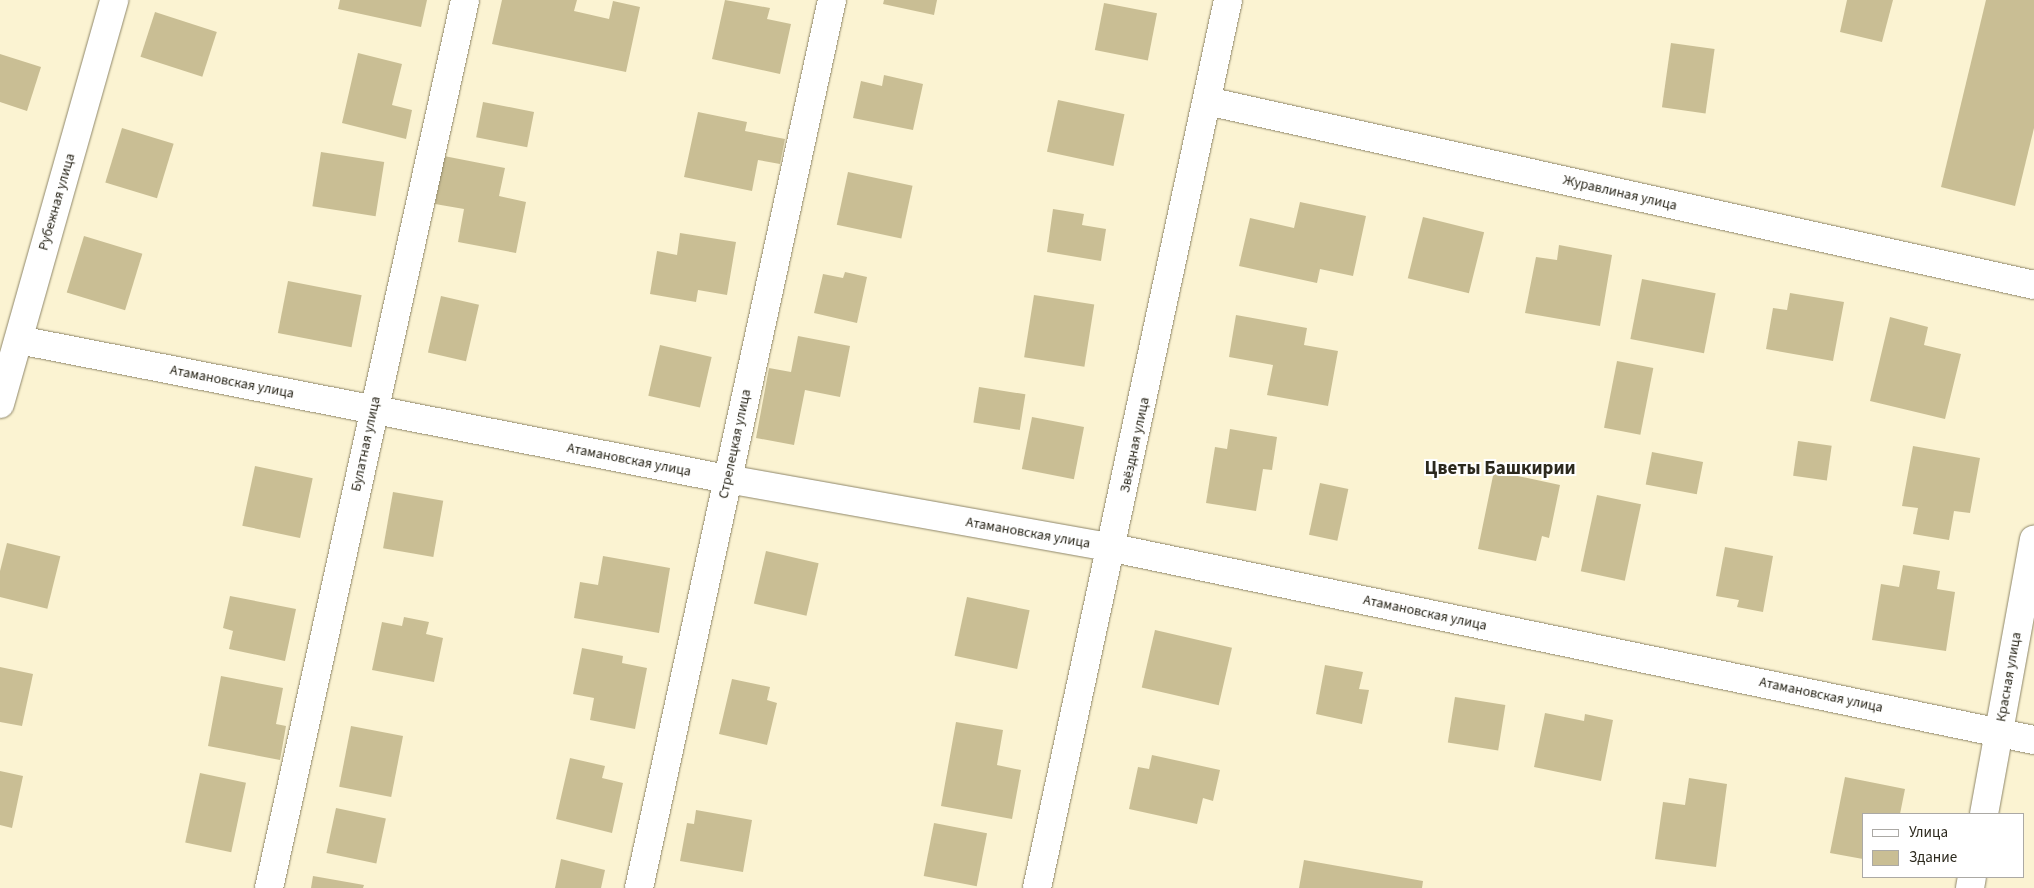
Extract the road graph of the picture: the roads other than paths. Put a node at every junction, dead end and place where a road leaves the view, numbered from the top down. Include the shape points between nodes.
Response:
1 (114, 0) edge
2 (466, 0) edge
3 (832, 0) edge
4 (1228, 0) edge
5 (1207, 101) junction
6 (2034, 285) edge
7 (19, 340) junction
8 (0, 404) edge
9 (373, 410) junction
10 (727, 479) junction
11 (2034, 540) edge
12 (1113, 548) junction
13 (1999, 732) junction
14 (2034, 740) edge
15 (1984, 813) edge
16 (269, 888) edge
17 (639, 888) edge
18 (1037, 888) edge

1 - 7 street, Рубежная улица
2 - 9 street, Булатная улица
3 - 10 street, Стрелецкая улица
4 - 5 street, Звёздная улица
5 - 6 street, Журавлиная улица
5 - 12 street, Звёздная улица
7 - 8 street, Рубежная улица
7 - 9 street, Атамановская улица
9 - 10 street, Атамановская улица
9 - 16 street, Булатная улица
10 - 12 street, Атамановская улица
10 - 17 street, Стрелецкая улица
11 - 13 street, Красная улица
12 - 13 street, Атамановская улица
12 - 18 street, Звёздная улица
13 - 14 street, Атамановская улица
13 - 15 street, Красная улица

